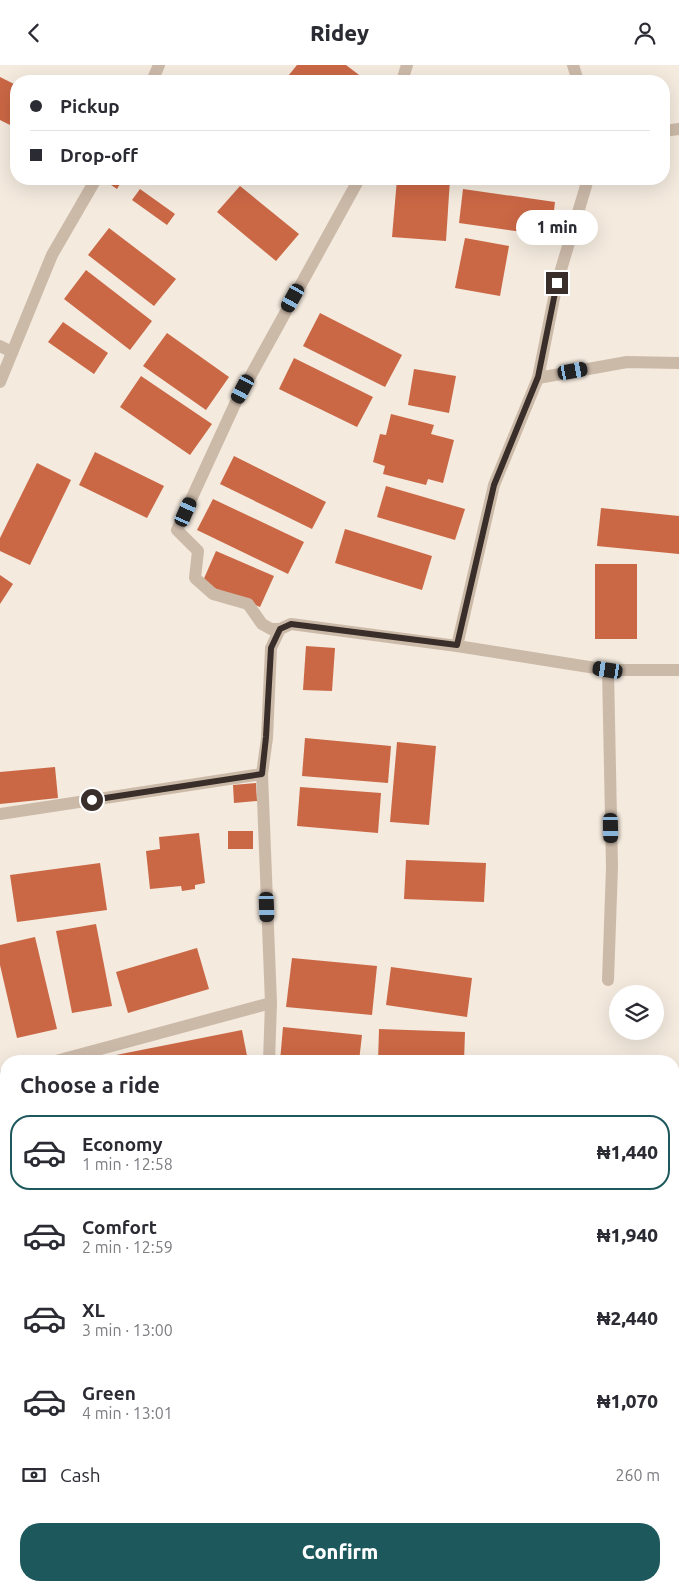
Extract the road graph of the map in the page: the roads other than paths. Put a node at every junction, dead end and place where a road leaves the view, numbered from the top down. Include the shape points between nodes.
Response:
1 (93, 185) edge
2 (356, 185) edge
3 (586, 185) edge
4 (0, 346) edge
5 (12, 352) junction
6 (679, 363) edge
7 (538, 377) junction
8 (0, 382) edge
9 (280, 629) junction
10 (457, 645) junction
11 (608, 670) junction
12 (679, 670) edge
13 (262, 774) junction
14 (0, 814) edge
15 (608, 980) dead end
16 (271, 1003) junction
17 (78, 1055) edge
18 (270, 1055) edge

1 - 5 street via 52,255
2 - 9 street via 235,403 178,530 198,551 195,578 213,594 248,604 262,625
3 - 7 street via 557,283
4 - 5 street
5 - 8 street
6 - 7 street via 627,363
7 - 10 street via 494,485
9 - 10 street via 291,624
9 - 13 street via 271,648
10 - 11 street
11 - 12 street
11 - 15 street via 612,867
13 - 14 street
13 - 16 street
16 - 17 street
16 - 18 street

